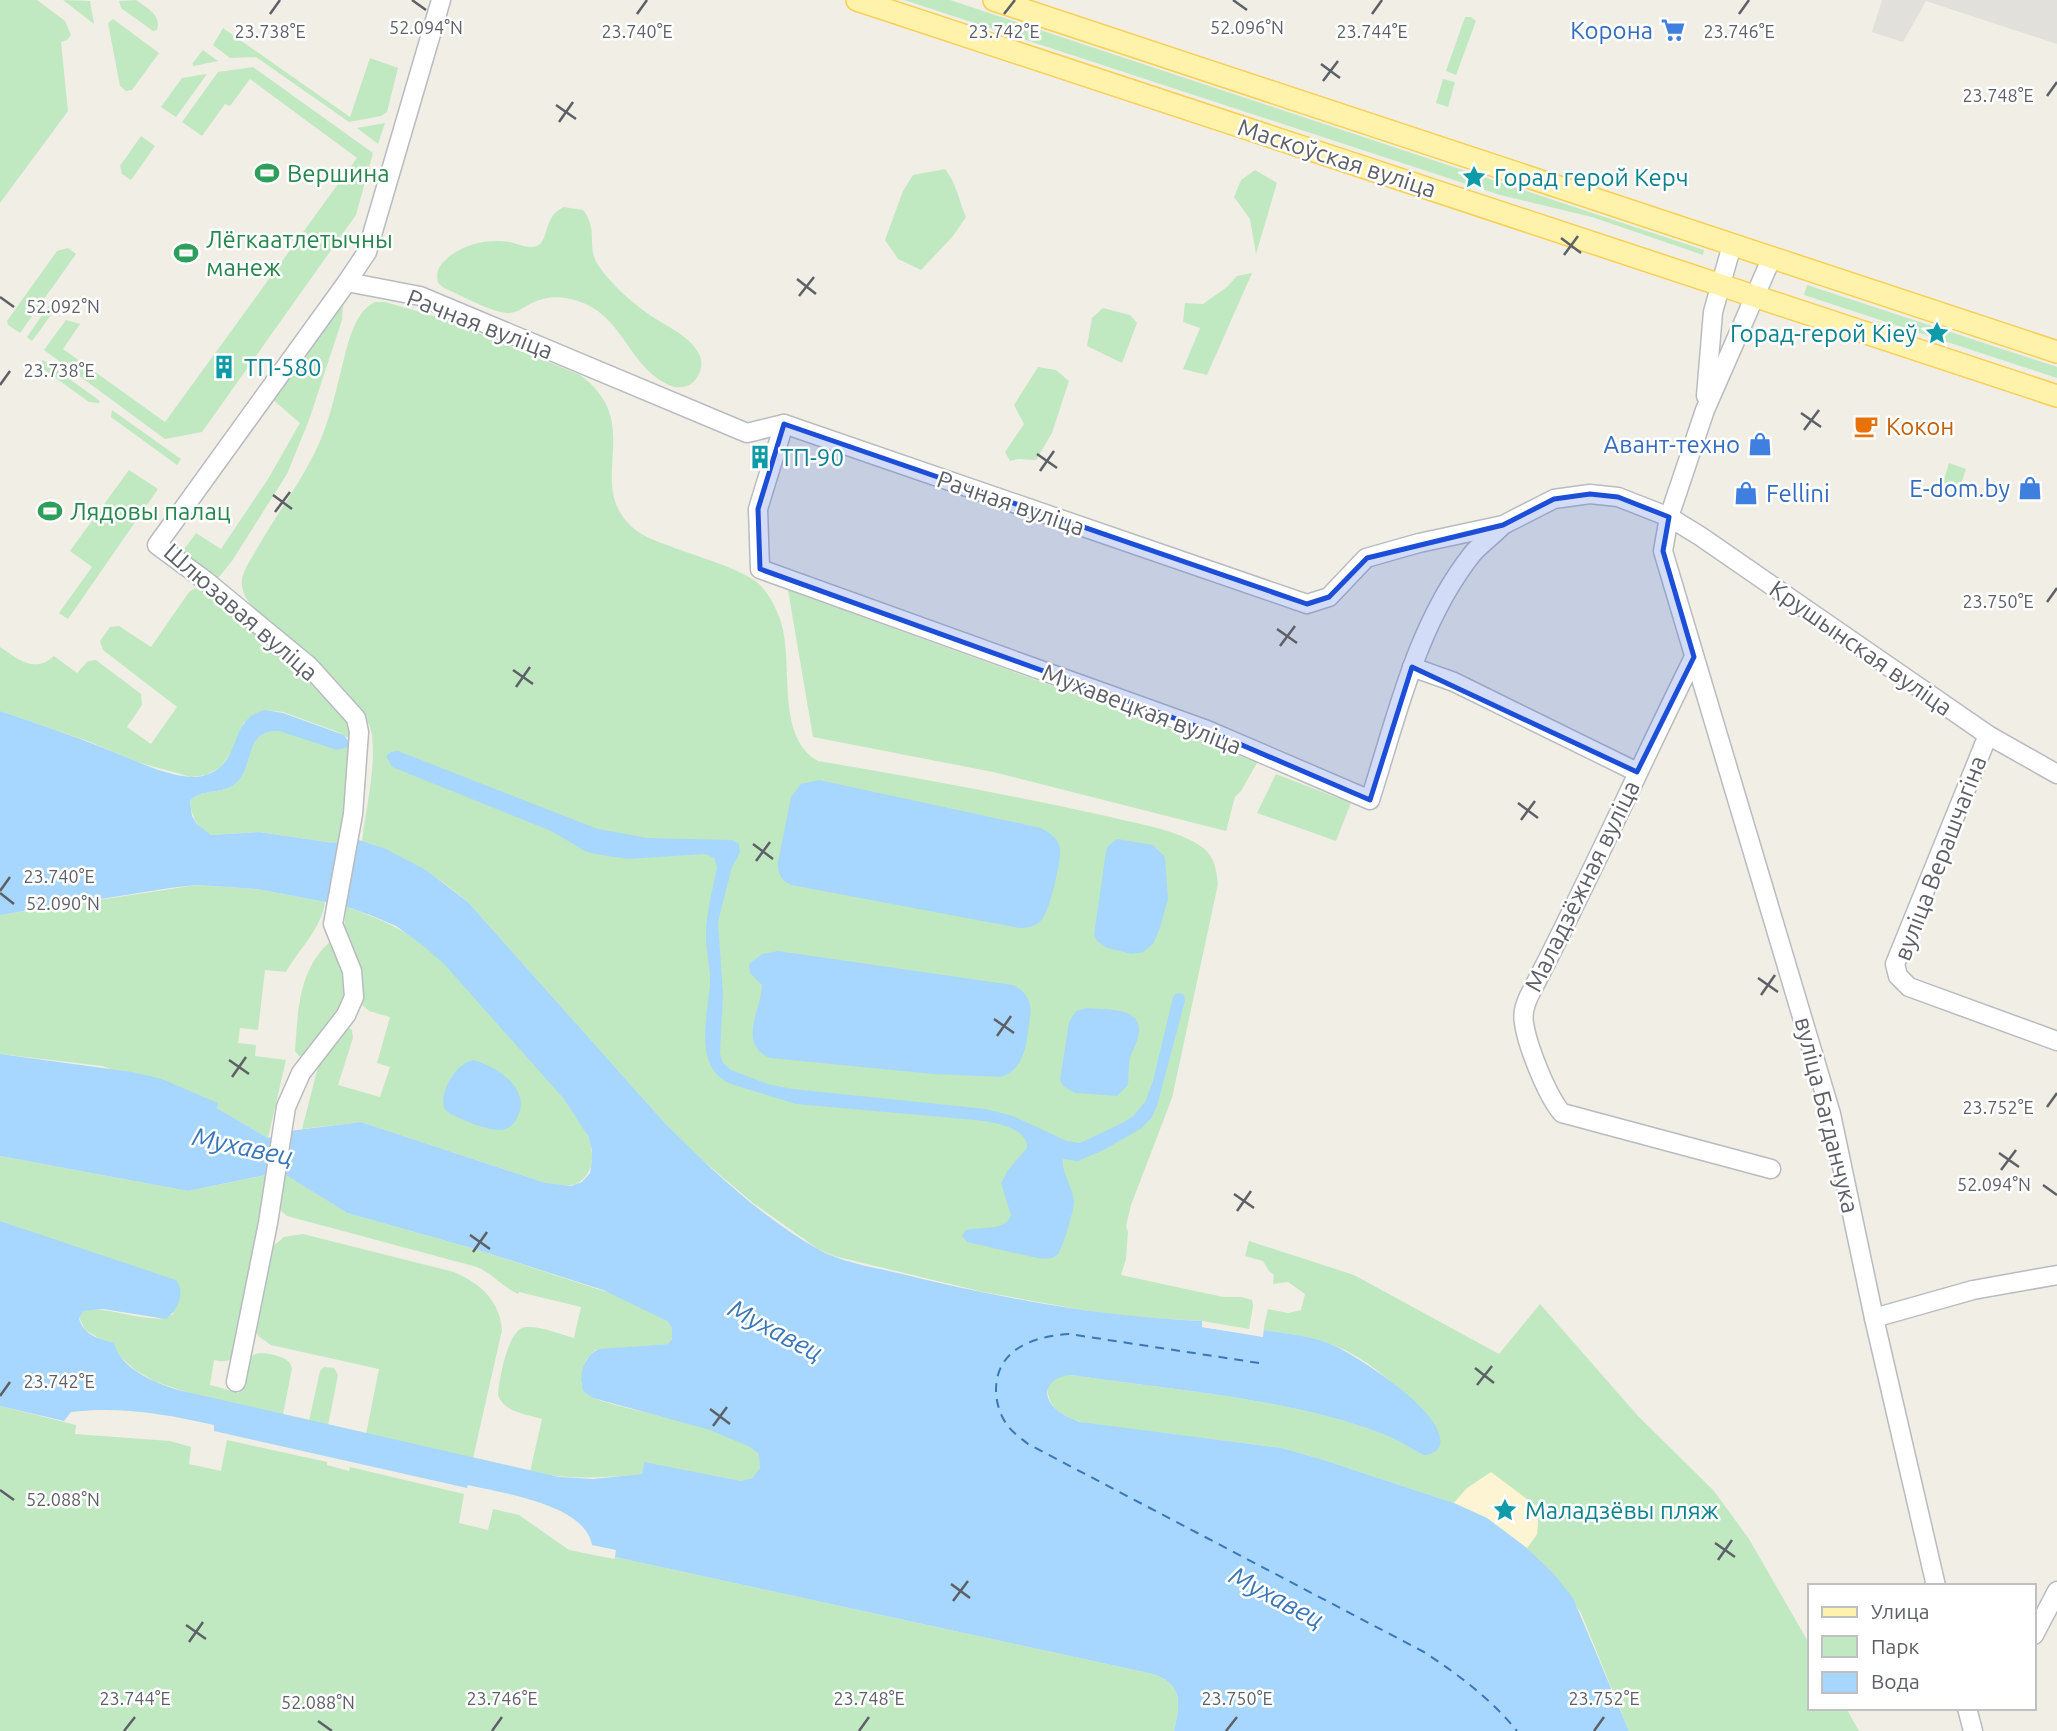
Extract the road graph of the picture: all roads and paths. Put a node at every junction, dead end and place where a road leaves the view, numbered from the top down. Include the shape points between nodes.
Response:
1 (441, 0) edge
2 (857, 0) edge
3 (994, 0) edge
4 (1732, 245) junction
5 (1772, 257) junction
6 (347, 282) junction
7 (1721, 285) junction
8 (1755, 296) junction
9 (2057, 352) edge
10 (2057, 396) edge
11 (1705, 410) junction
12 (783, 424) junction
13 (1669, 517) junction
14 (1503, 526) junction
15 (1693, 657) junction
16 (1412, 667) junction
17 (1987, 735) junction
18 (1637, 772) junction
19 (2057, 774) edge
20 (2057, 1041) edge
21 (1771, 1169) dead end
22 (2057, 1275) edge
23 (1874, 1318) junction
24 (236, 1382) dead end
25 (1936, 1584) edge
26 (2057, 1591) edge
27 (2036, 1630) edge
28 (1968, 1710) edge
29 (1973, 1731) edge

1 - 6 street, Шлюзавая вуліца via 366,252
2 - 7 main road, Маскоўская вуліца
3 - 4 main road, Маскоўская вуліца
4 - 5 main road, Маскоўская вуліца
4 - 7 street, вуліца Багданчука
5 - 8 street, вуліца Багданчука
5 - 9 main road, Маскоўская вуліца
6 - 12 street, Рачная вуліца via 420,296 747,433
6 - 24 street, Шлюзавая вуліца via 157,545 309,666 356,718 359,732 353,814 333,924 352,971 354,997 292,1090
7 - 8 main road, Маскоўская вуліца
7 - 11 street, вуліца Багданчука via 1713,312
8 - 10 main road, Маскоўская вуліца
8 - 11 street, вуліца Багданчука
11 - 13 street, вуліца Багданчука
12 - 14 street, Рачная вуліца via 1307,604 1329,597 1366,558
12 - 16 street, Мухавецкая вуліца via 758,509 760,569 1207,730 1370,800
13 - 14 street, Рачная вуліца via 1618,497 1590,494 1554,499
13 - 15 street, вуліца Багданчука via 1663,551
13 - 17 street, Крушынская вуліца
14 - 16 street, Мухавецкая вуліца via 1476,550 1454,579
15 - 18 street, Маладзёжная вуліца
15 - 23 street, вуліца Багданчука via 1831,1114
16 - 18 street via 1454,682
17 - 19 street, Крушынская вуліца
17 - 20 street, вуліца Верашчагіна via 1895,964 1898,976 1909,987
18 - 21 street, Маладзёжная вуліца via 1523,1009 1524,1024 1543,1080 1562,1113
22 - 23 street via 1973,1290
23 - 25 street, вуліца Багданчука
26 - 27 street
28 - 29 street

